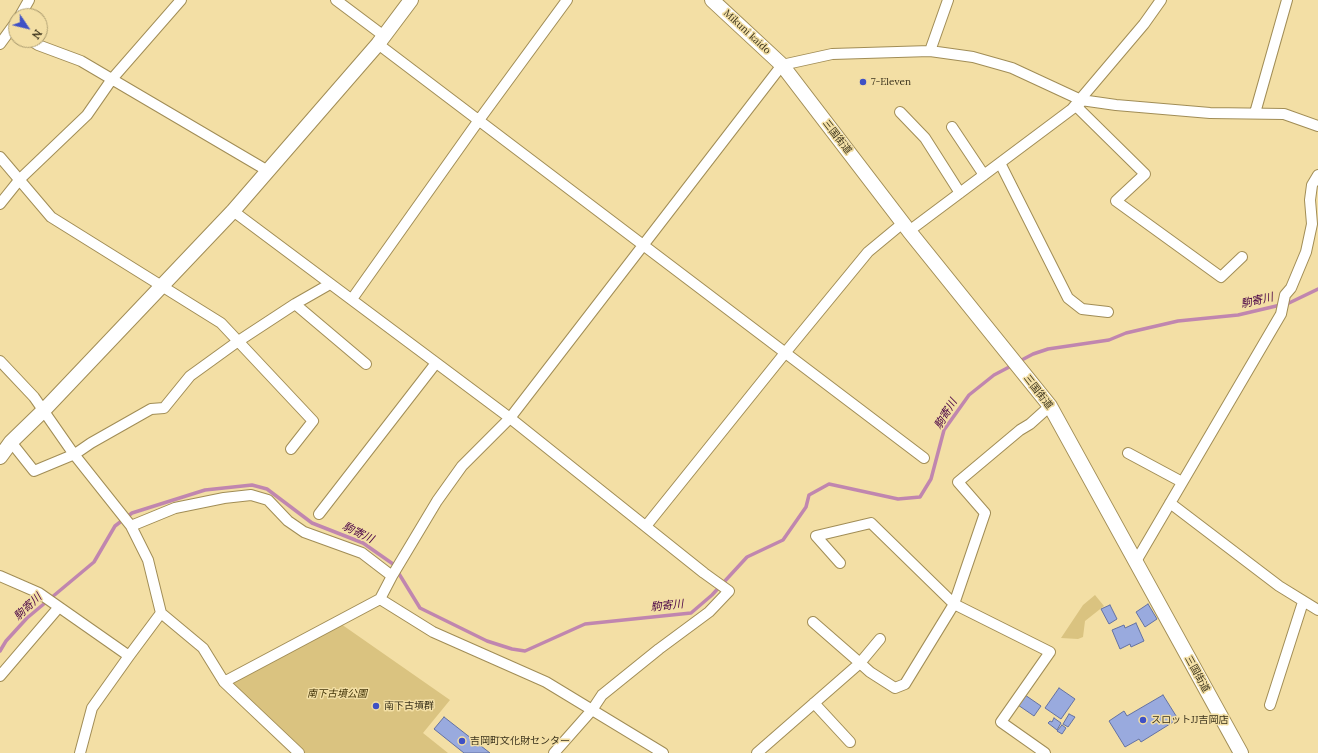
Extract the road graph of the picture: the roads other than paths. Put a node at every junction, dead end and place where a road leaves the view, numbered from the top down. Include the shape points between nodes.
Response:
1 (181, 0) edge
2 (336, 0) edge
3 (411, 0) edge
4 (567, 0) edge
5 (948, 0) edge
6 (1160, 0) edge
7 (1287, 0) edge
8 (718, 2) edge
9 (8, 35) edge
10 (381, 40) junction
11 (0, 44) edge
12 (46, 48) edge
13 (930, 51) junction
14 (782, 65) junction
15 (112, 79) junction
16 (1081, 100) junction
17 (900, 112) dead end
18 (1255, 113) junction
19 (478, 120) junction
20 (1318, 126) edge
21 (952, 127) dead end
22 (0, 157) edge
23 (1000, 163) junction
24 (268, 171) junction
25 (984, 175) junction
26 (1318, 175) edge
27 (20, 179) junction
28 (960, 193) junction
29 (0, 204) edge
30 (234, 211) junction
31 (906, 227) junction
32 (643, 245) junction
33 (1242, 257) dead end
34 (330, 284) junction
35 (163, 286) junction
36 (352, 299) junction
37 (295, 304) junction
38 (1108, 312) dead end
39 (237, 342) junction
40 (785, 353) junction
41 (0, 361) edge
42 (436, 363) junction
43 (366, 364) dead end
44 (1050, 406) junction
45 (44, 410) junction
46 (510, 418) junction
47 (10, 442) junction
48 (291, 449) dead end
49 (1128, 453) dead end
50 (75, 454) junction
51 (0, 457) edge
52 (924, 458) dead end
53 (1182, 482) junction
54 (1170, 503) junction
55 (319, 514) dead end
56 (130, 525) junction
57 (646, 526) junction
58 (1135, 563) junction
59 (840, 564) dead end
60 (0, 576) edge
61 (392, 576) junction
62 (380, 598) junction
63 (1303, 602) junction
64 (954, 604) junction
65 (57, 606) junction
66 (1318, 610) edge
67 (161, 613) junction
68 (813, 622) dead end
69 (880, 639) dead end
70 (128, 656) junction
71 (860, 663) junction
72 (0, 676) edge
73 (224, 682) junction
74 (814, 703) junction
75 (1270, 705) dead end
76 (592, 710) junction
77 (850, 742) dead end
78 (80, 753) edge
79 (299, 753) edge
80 (554, 753) edge
81 (663, 753) edge
82 (757, 753) edge
83 (1045, 753) edge
84 (1241, 753) edge

1 - 15 street
2 - 10 street
3 - 10 street
4 - 19 street
5 - 13 street
6 - 16 street via 1144,24
7 - 18 street
8 - 14 street, Mikuni kaido
9 - 11 street
10 - 19 street
10 - 24 street
12 - 15 street via 81,61
13 - 14 street via 832,54
13 - 16 street via 973,57 1012,68
14 - 31 street, 三国街道
14 - 32 street
15 - 24 street
15 - 27 street via 87,115
16 - 18 street via 1210,113
16 - 23 street
16 - 33 street via 1078,108 1145,174 1116,202 1221,277
17 - 28 street via 925,138
18 - 20 street via 1284,114
19 - 32 street
19 - 36 street
21 - 25 street
22 - 27 street
23 - 25 street
23 - 38 street via 1068,298 1082,309
24 - 30 street
25 - 28 street
26 - 53 street via 1312,185 1312,224 1306,252 1291,288 1284,298 1281,314
27 - 29 street
27 - 35 street via 51,216
28 - 31 street
30 - 34 street
30 - 35 street
31 - 40 street via 868,252
31 - 44 street, 三国街道
32 - 40 street
32 - 46 street
34 - 36 street
34 - 37 street
35 - 39 street via 222,324
35 - 45 street
36 - 42 street
37 - 39 street
37 - 43 street
39 - 48 street via 313,421
39 - 50 street via 190,376 164,408 151,409
40 - 52 street
40 - 57 street
41 - 45 street
42 - 46 street
42 - 55 street
44 - 58 street, 三国街道
44 - 64 street via 958,482 985,513
45 - 47 street
45 - 50 street
46 - 57 street
46 - 61 street via 462,466 437,501
47 - 50 street via 34,471
47 - 51 street
49 - 53 street
50 - 56 street
53 - 54 street
54 - 58 street
54 - 63 street
56 - 61 street via 175,508 251,495 268,500 288,522 304,532 362,553
56 - 67 street via 148,560
57 - 76 street via 729,591 709,612 602,695
58 - 84 street, 三国街道
59 - 64 street via 816,536 871,523
60 - 65 street via 42,595
61 - 62 street
62 - 73 street
62 - 76 street via 433,632 546,682
63 - 66 street
63 - 75 street
64 - 71 street via 905,684 895,688
64 - 83 street via 1050,652 1001,722
65 - 70 street
65 - 72 street
67 - 70 street
67 - 73 street via 203,648
68 - 71 street
69 - 71 street
70 - 78 street via 92,708
71 - 74 street
73 - 79 street
74 - 77 street
74 - 82 street
76 - 80 street
76 - 81 street

